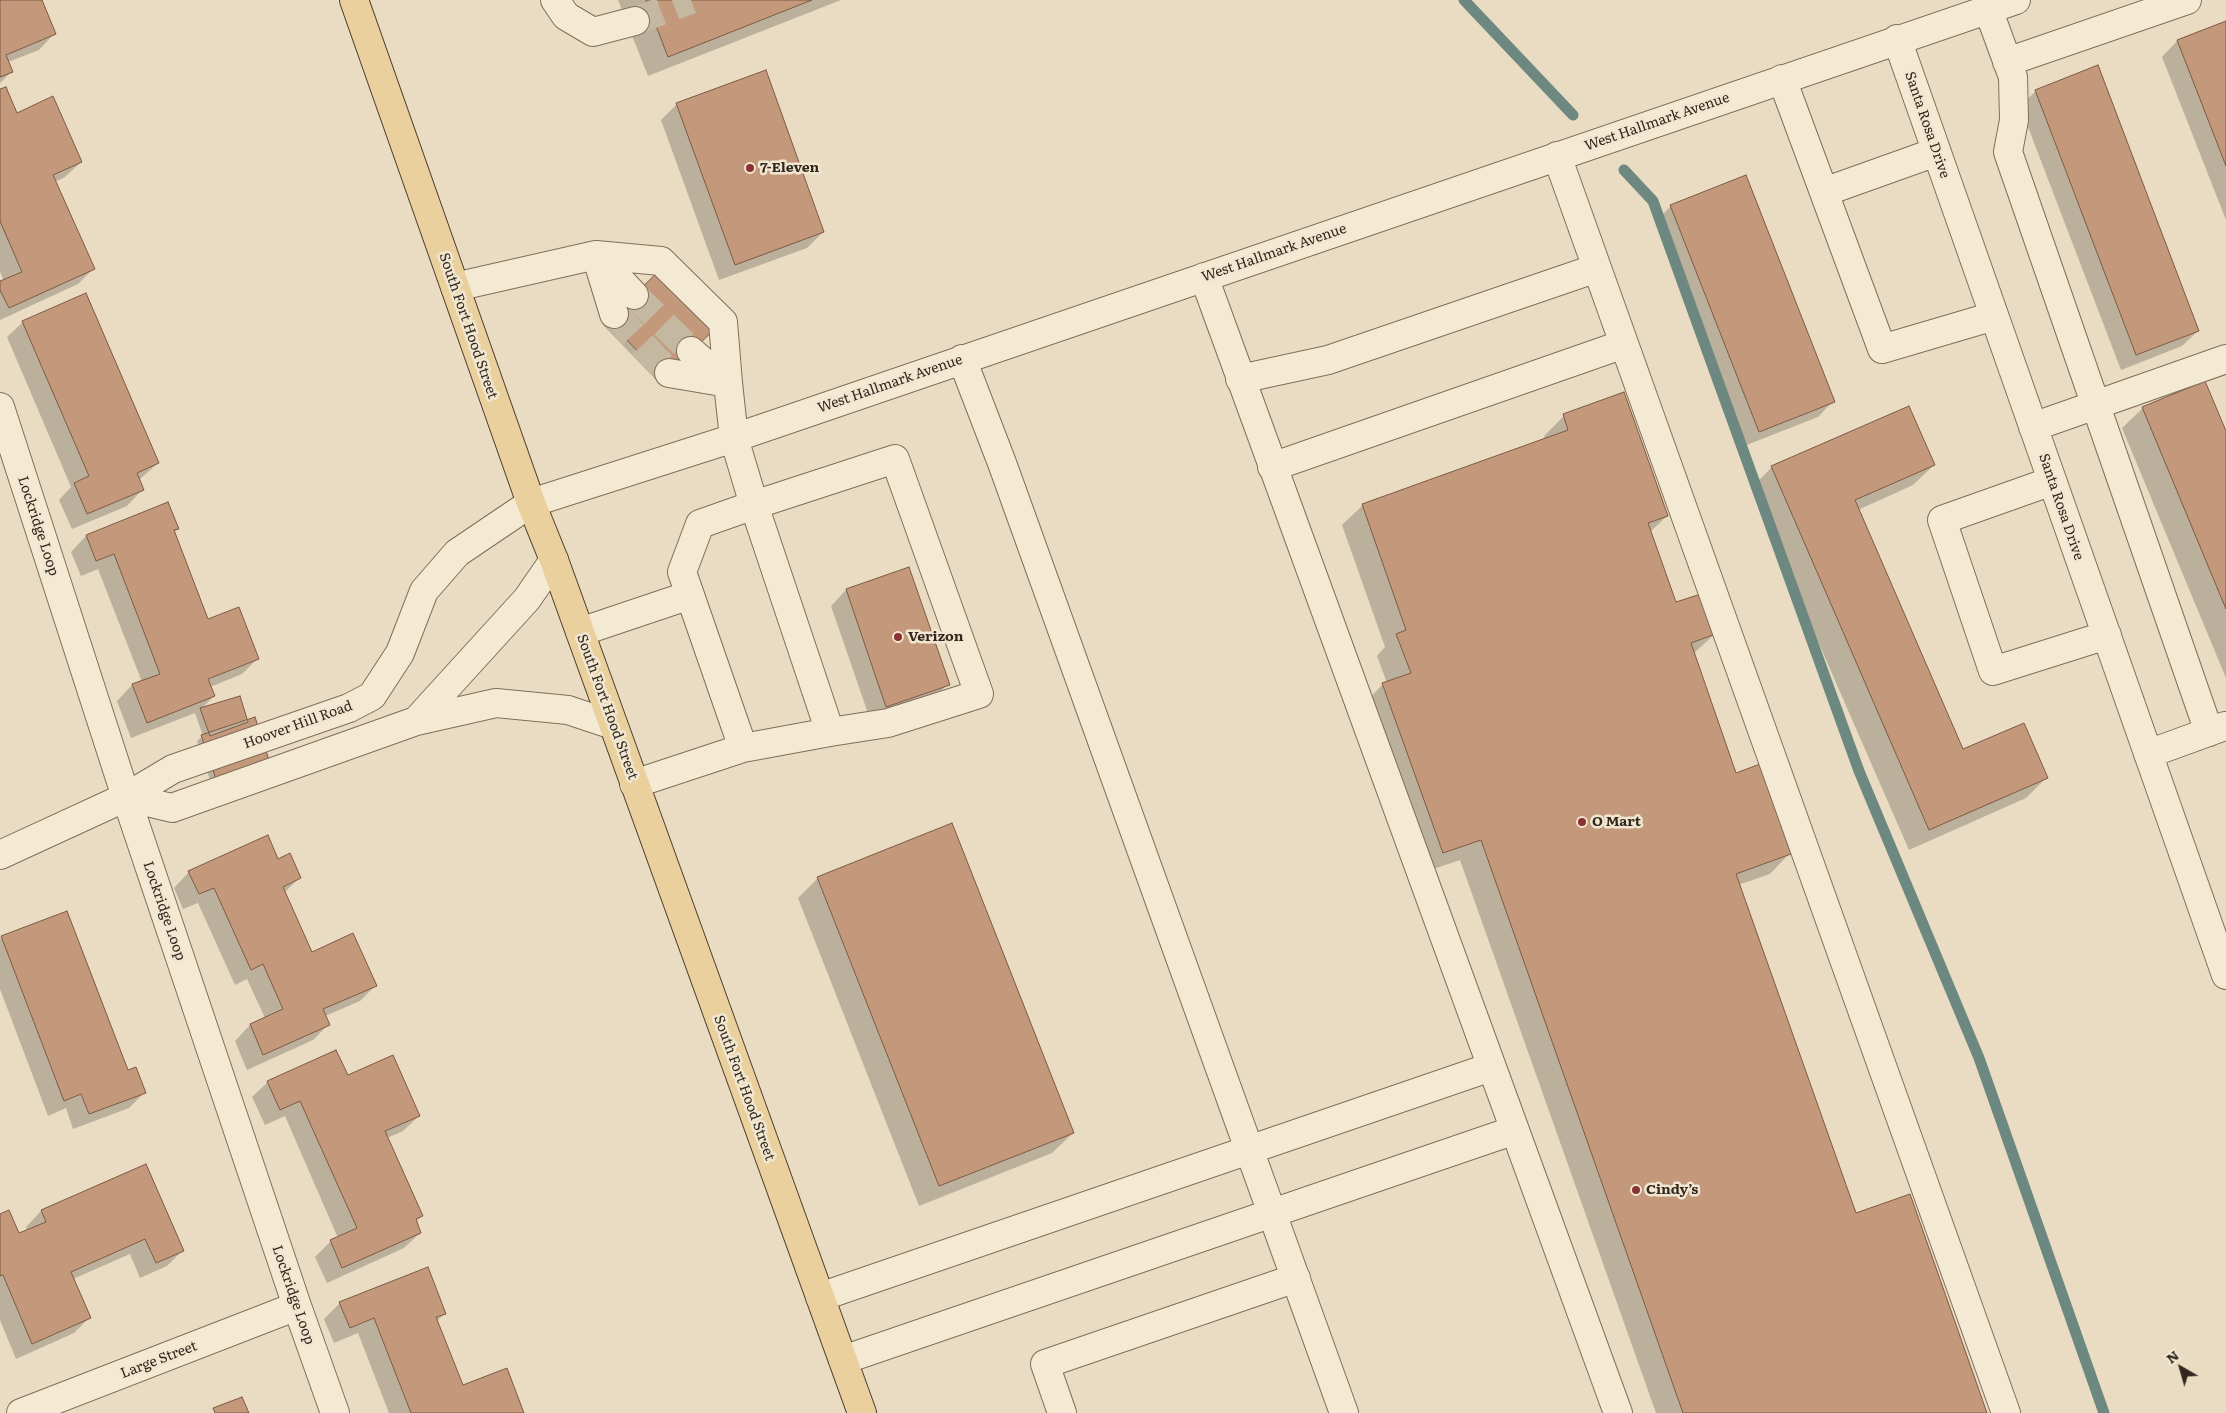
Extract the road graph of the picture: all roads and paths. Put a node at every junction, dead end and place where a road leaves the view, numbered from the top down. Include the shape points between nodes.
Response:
1 (354, 0) edge
2 (555, 0) edge
3 (2016, 0) edge
4 (2188, 0) edge
5 (1988, 9) junction
6 (635, 21) tunnel mouth
7 (1897, 39) junction
8 (2007, 62) junction
9 (1782, 79) junction
10 (1936, 152) junction
11 (1557, 156) junction
12 (1824, 192) junction
13 (596, 255) junction
14 (1597, 268) junction
15 (1204, 276) junction
16 (455, 287) junction
17 (634, 295) tunnel mouth
18 (614, 314) tunnel mouth
19 (1994, 316) junction
20 (1624, 344) junction
21 (692, 351) tunnel mouth
22 (962, 359) junction
23 (2226, 359) edge
24 (669, 373) tunnel mouth
25 (1240, 378) junction
26 (728, 383) junction
27 (2095, 406) junction
28 (0, 407) edge
29 (2033, 427) junction
30 (734, 438) junction
31 (1272, 467) junction
32 (2052, 481) junction
33 (531, 503) junction
34 (754, 505) junction
35 (554, 560) junction
36 (690, 595) junction
37 (580, 632) junction
38 (2106, 635) junction
39 (416, 721) junction
40 (613, 725) junction
41 (2217, 729) edge
42 (830, 732) junction
43 (743, 748) junction
44 (2148, 754) junction
45 (634, 784) junction
46 (126, 797) junction
47 (0, 855) edge
48 (2226, 975) edge
49 (1491, 1067) junction
50 (1514, 1130) junction
51 (1249, 1149) junction
52 (1272, 1213) junction
53 (1296, 1278) junction
54 (820, 1297) junction
55 (297, 1306) junction
56 (843, 1360) junction
57 (21, 1413) edge
58 (335, 1413) edge
59 (862, 1413) edge
60 (1062, 1413) edge
61 (1344, 1413) edge
62 (1618, 1413) edge
63 (2006, 1413) edge

1 - 16 main road, South Fort Hood Street
2 - 6 street via 566,16 593,32
3 - 5 street, West Hallmark Avenue
4 - 8 street
5 - 7 street, West Hallmark Avenue
5 - 8 street
7 - 9 street, West Hallmark Avenue
7 - 10 street, Santa Rosa Drive
8 - 27 street via 2012,78 2014,120 2008,152
9 - 11 street, West Hallmark Avenue
9 - 12 street
10 - 12 street
10 - 19 street, Santa Rosa Drive
11 - 14 street
11 - 15 street, West Hallmark Avenue
12 - 19 street via 1882,349
13 - 16 street
13 - 17 street
13 - 18 street
13 - 26 street via 661,261 724,322
14 - 20 street
14 - 25 street via 1328,360
15 - 22 street, West Hallmark Avenue
15 - 25 street
16 - 33 main road, South Fort Hood Street
19 - 29 street, Santa Rosa Drive
20 - 31 street
20 - 63 street
21 - 26 street
22 - 30 street, West Hallmark Avenue
22 - 51 street
23 - 27 street
24 - 26 street
25 - 31 street
26 - 30 street
27 - 29 street
27 - 41 street
28 - 46 street, Lockridge Loop
29 - 32 street, Santa Rosa Drive
30 - 33 street, West Hallmark Avenue
30 - 34 street
31 - 49 street
32 - 38 street, Santa Rosa Drive
32 - 38 street via 1942,520 1993,671
33 - 35 main road, South Fort Hood Street
33 - 46 street, Hoover Hill Road via 457,553 424,591 400,653 372,696 349,708 173,769
34 - 36 street via 700,524 682,572
34 - 42 street
34 - 42 street via 895,459 979,694 888,723
35 - 37 main road, South Fort Hood Street
35 - 39 street via 528,599
36 - 37 street
36 - 43 street
37 - 40 main road, South Fort Hood Street
38 - 44 street, Santa Rosa Drive
39 - 40 street via 496,703 568,710
39 - 46 street via 172,808
40 - 45 main road, South Fort Hood Street
41 - 44 street
42 - 43 street
43 - 45 street
44 - 48 street, Santa Rosa Drive
45 - 54 main road, South Fort Hood Street
46 - 47 street, Hoover Hill Road
46 - 55 street, Lockridge Loop
49 - 50 street
49 - 51 street
50 - 52 street
50 - 62 street
51 - 52 street
51 - 54 street
52 - 53 street
52 - 56 street
53 - 60 street via 1045,1364
53 - 61 street
54 - 56 main road, South Fort Hood Street
55 - 57 street, Large Street
55 - 58 street, Lockridge Loop
56 - 59 main road, South Fort Hood Street

